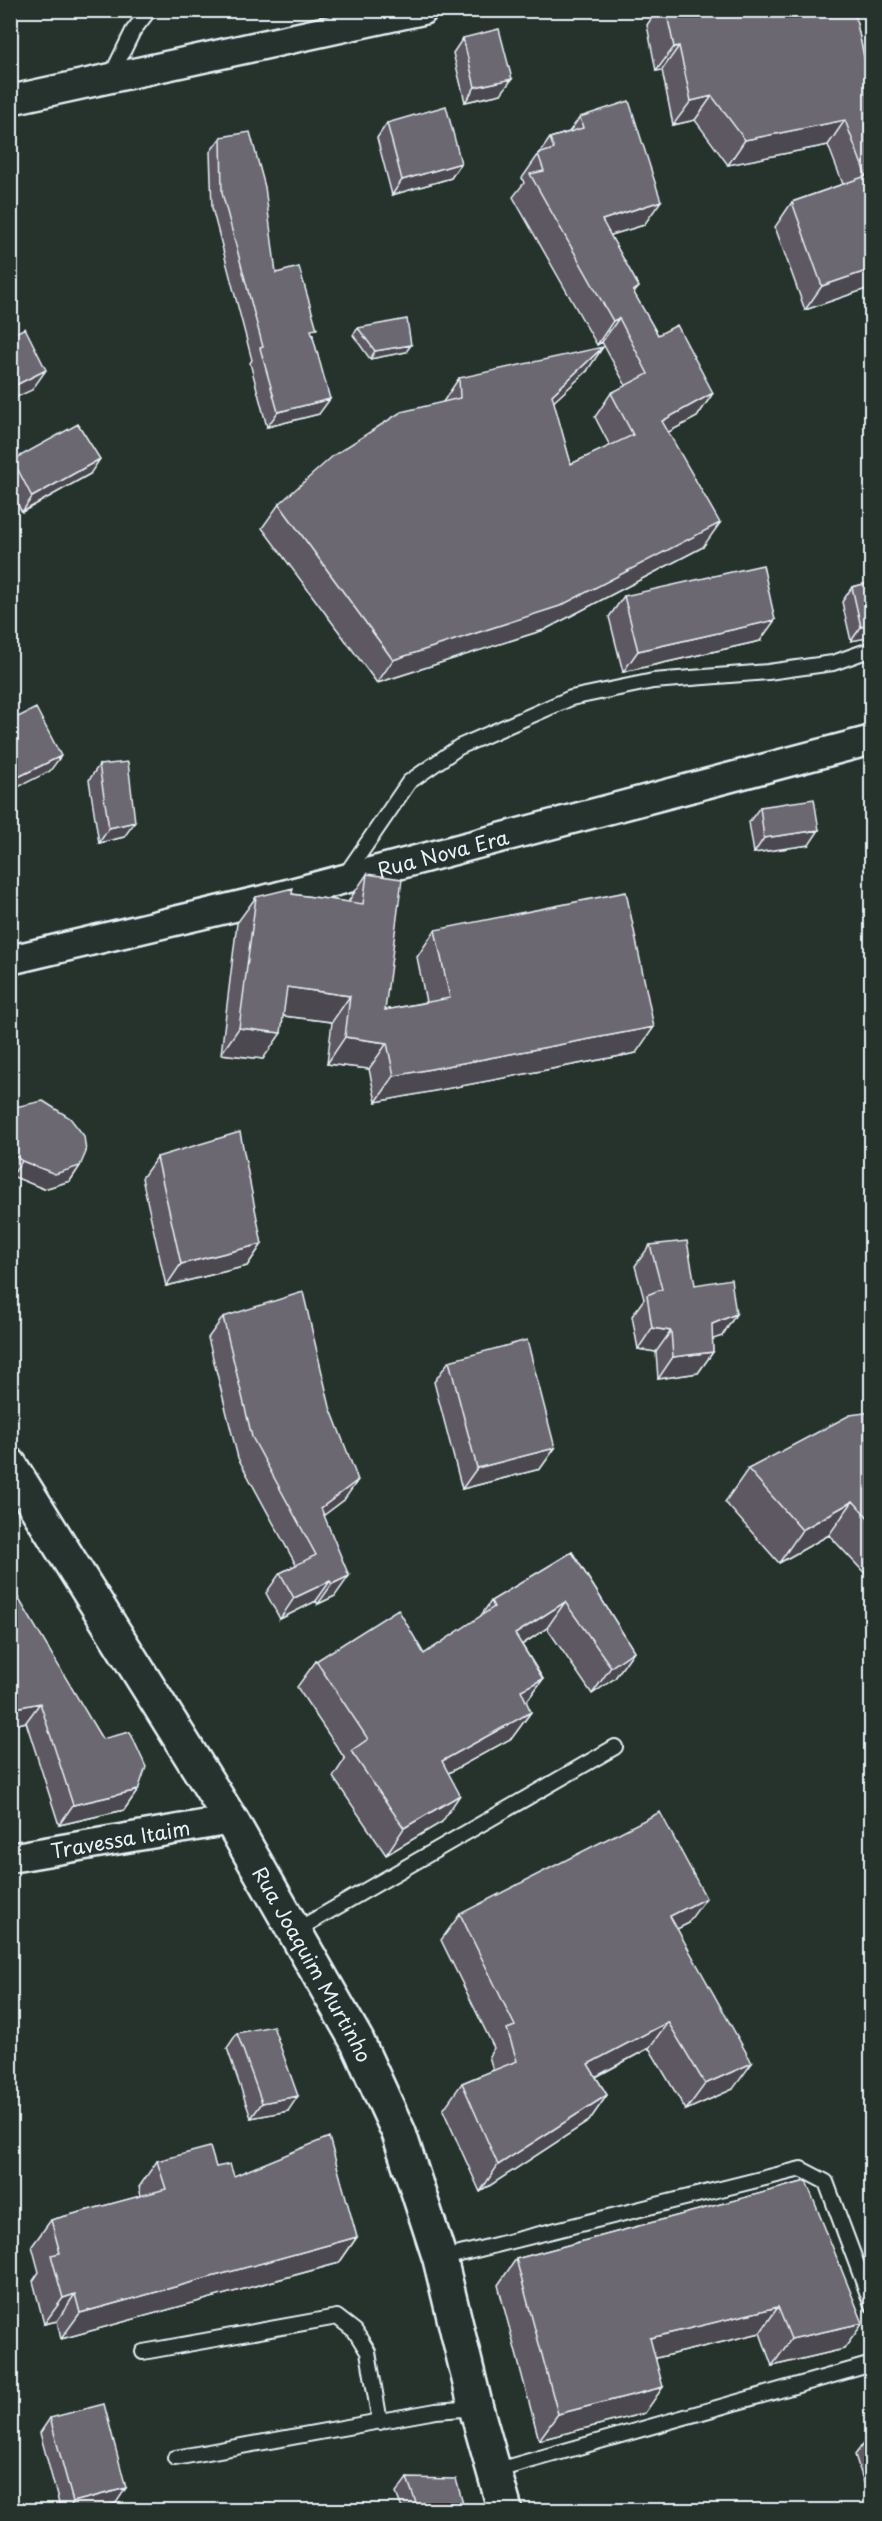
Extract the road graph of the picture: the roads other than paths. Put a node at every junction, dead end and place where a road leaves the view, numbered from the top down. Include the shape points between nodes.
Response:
1 (149, 10) edge
2 (423, 10) edge
3 (110, 78) junction
4 (10, 100) edge
5 (872, 649) edge
6 (872, 740) edge
7 (343, 879) junction
8 (10, 960) edge
9 (10, 1464) edge
10 (615, 1747) dead end
11 (231, 1820) junction
12 (10, 1858) edge
13 (295, 1931) junction
14 (440, 2259) junction
15 (872, 2305) edge
16 (143, 2352) dead end
17 (872, 2364) edge
18 (476, 2408) junction
19 (380, 2422) junction
20 (175, 2458) dead end
21 (494, 2470) junction
22 (505, 2511) edge

1 - 3 lane via 133,31
2 - 3 street
3 - 4 street
5 - 7 lane via 833,663 653,681 570,698 459,747 409,782
6 - 7 street, Rua Nova Era
7 - 8 street, Rua Nova Era
9 - 11 main road, Rua Joaquim Murtinho
10 - 13 lane
11 - 12 street, Travessa Itaim
11 - 13 main road, Rua Joaquim Murtinho
13 - 14 main road, Rua Joaquim Murtinho via 357,2041 399,2133
14 - 15 lane via 801,2169 826,2182
14 - 18 main road, Rua Joaquim Murtinho
16 - 19 lane via 338,2317 355,2331 368,2352
17 - 21 lane
18 - 19 lane
18 - 21 main road, Rua Joaquim Murtinho
19 - 20 lane
21 - 22 main road, Rua Joaquim Murtinho

